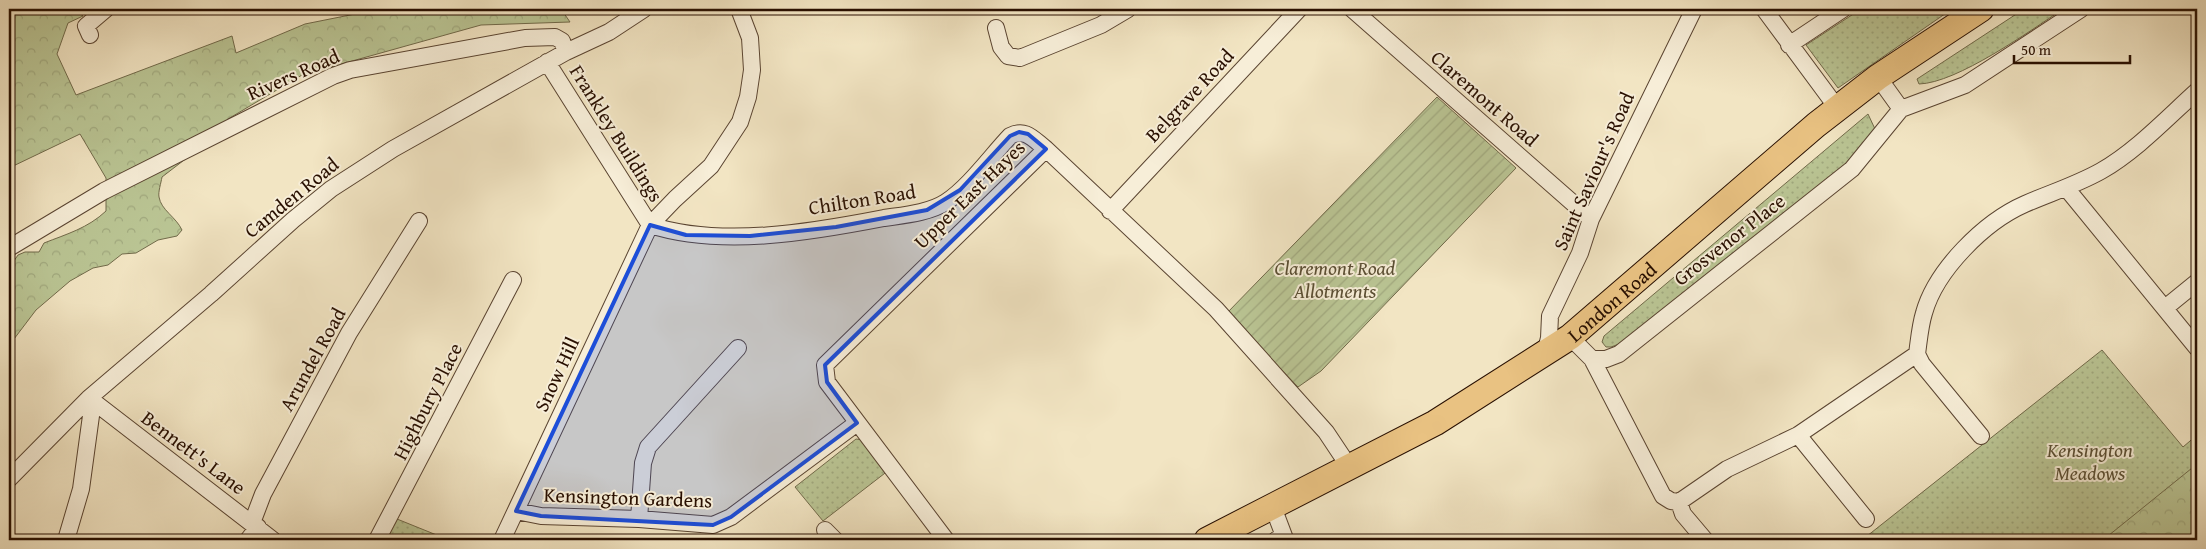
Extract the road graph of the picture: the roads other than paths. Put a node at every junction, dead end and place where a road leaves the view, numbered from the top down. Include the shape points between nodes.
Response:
1 (106, 9) edge
2 (644, 9) edge
3 (739, 9) edge
4 (1128, 9) edge
5 (1299, 9) edge
6 (1352, 9) edge
7 (1694, 9) edge
8 (1764, 9) edge
9 (1843, 9) edge
10 (1982, 9) edge
11 (2081, 9) edge
12 (996, 28) dead end
13 (90, 35) dead end
14 (1789, 45) junction
15 (566, 52) junction
16 (547, 62) junction
17 (1878, 77) junction
18 (2197, 91) edge
19 (1838, 109) junction
20 (1901, 109) junction
21 (1046, 149) junction
22 (2068, 188) junction
23 (1110, 211) junction
24 (1591, 219) junction
25 (419, 221) dead end
26 (650, 225) junction
27 (9, 248) edge
28 (513, 280) dead end
29 (2197, 282) edge
30 (2165, 308) junction
31 (1570, 337) junction
32 (738, 348) dead end
33 (2197, 348) edge
34 (1545, 354) junction
35 (1917, 354) junction
36 (1592, 360) junction
37 (91, 400) junction
38 (857, 423) junction
39 (1798, 434) junction
40 (1980, 436) dead end
41 (1350, 468) junction
42 (9, 479) edge
43 (1679, 502) junction
44 (1273, 507) junction
45 (516, 511) junction
46 (639, 519) junction
47 (1866, 519) dead end
48 (255, 525) junction
49 (66, 540) edge
50 (248, 540) edge
51 (273, 540) edge
52 (377, 540) edge
53 (502, 540) edge
54 (946, 540) edge
55 (1208, 540) edge
56 (1276, 540) edge
57 (1705, 540) edge

1 - 13 street via 86,26
2 - 15 street, Camden Road via 609,32
3 - 26 street, Snow Hill via 750,38 752,70 740,122 711,166
4 - 12 street via 1101,25 1020,58 1008,56 1001,47
5 - 23 street, Belgrave Road
6 - 24 street, Claremont Road
7 - 24 street, Saint Saviour's Road
8 - 14 street
9 - 14 street
10 - 17 highway, London Road
11 - 20 street via 1965,85
14 - 19 street
15 - 16 street, Camden Road
15 - 27 street, Rivers Road via 562,41 555,37 526,38 342,73 104,191
16 - 26 street, Frankley Buildings
16 - 37 street, Camden Road via 392,149 338,184 293,220
17 - 19 highway, London Road
17 - 20 street
18 - 22 street via 2127,153
19 - 31 highway, London Road
20 - 36 street, Grosvenor Place via 1852,169 1619,354
21 - 23 street, Upper East Hayes
21 - 26 street, Chilton Road via 1028,134 1018,132 1010,136 960,190 946,202 927,210 836,227 750,236 686,235
21 - 38 street, Upper East Hayes via 825,365 827,382
22 - 30 street
22 - 35 street via 2023,204 1983,230 1953,260 1932,293 1924,313
23 - 41 street, Upper East Hayes via 1216,309 1326,432
24 - 34 street, Saint Saviour's Road via 1580,253 1550,316
25 - 48 street, Arundel Road via 348,333 263,494
26 - 45 street, Snow Hill
28 - 52 street, Highbury Place
29 - 30 street
30 - 33 street
31 - 34 highway, London Road
31 - 36 street
32 - 46 street via 648,447 643,463
34 - 41 highway, London Road via 1435,423
35 - 39 street
35 - 40 street
36 - 43 street via 1663,496
37 - 42 street, Camden Road
37 - 48 street, Bennett's Lane
37 - 49 street via 81,489
38 - 46 street, Kensington Gardens via 731,517 713,525
38 - 54 street, Upper East Hayes
39 - 43 street via 1727,469
39 - 47 street
41 - 44 highway, London Road
43 - 57 street via 1683,514
44 - 55 highway, London Road
44 - 56 street via 1284,536
45 - 46 street, Kensington Gardens via 541,516
45 - 53 street, Snow Hill
48 - 50 street, Arundel Road
48 - 51 street, Bennett's Lane

